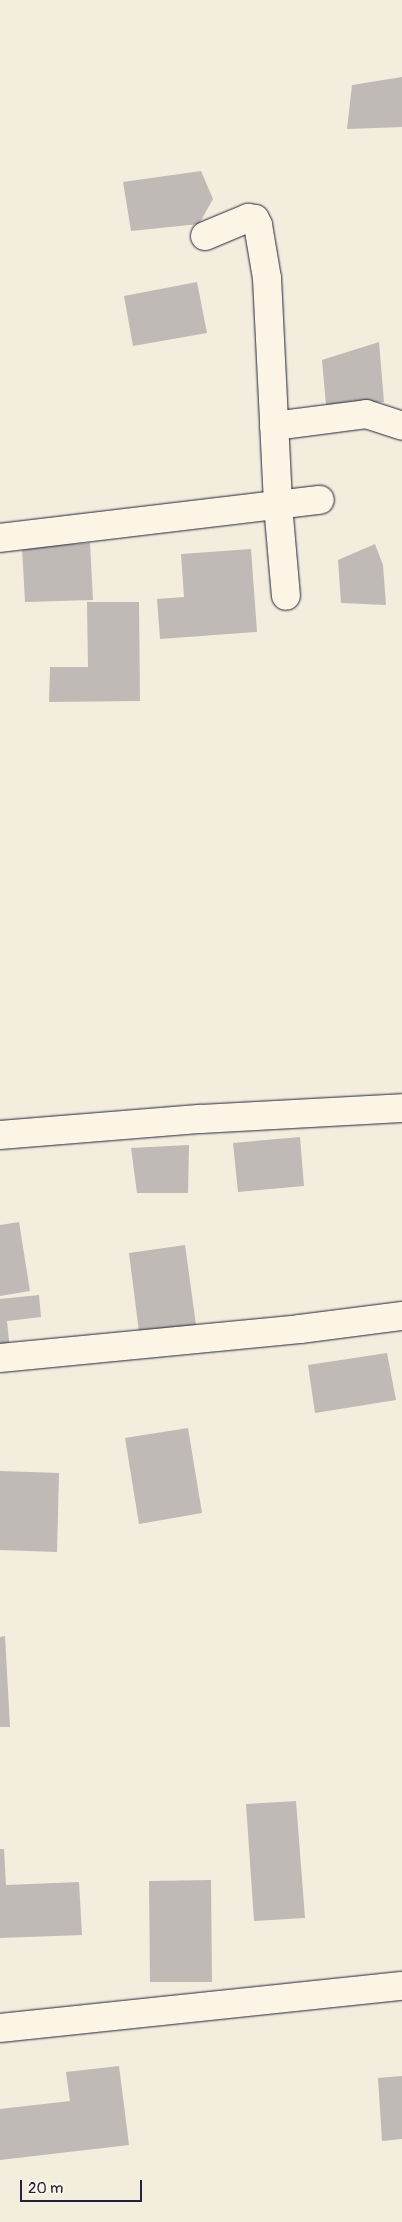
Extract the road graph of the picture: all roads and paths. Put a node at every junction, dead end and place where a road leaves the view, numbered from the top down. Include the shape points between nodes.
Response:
1 (205, 236) dead end
2 (274, 426) junction
3 (402, 426) edge
4 (320, 500) dead end
5 (278, 504) junction
6 (0, 538) edge
7 (286, 596) dead end
8 (402, 1108) edge
9 (0, 1135) edge
10 (402, 1316) edge
11 (0, 1358) edge
12 (402, 1986) edge
13 (0, 2028) edge

1 - 2 street via 248,218 255,219 258,225 267,278
2 - 3 street via 366,414
2 - 5 street
4 - 5 street
5 - 6 street
5 - 7 street
8 - 9 street via 201,1118
10 - 11 street
12 - 13 street

